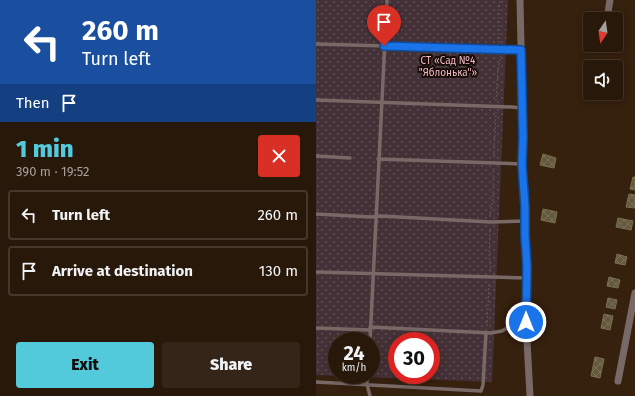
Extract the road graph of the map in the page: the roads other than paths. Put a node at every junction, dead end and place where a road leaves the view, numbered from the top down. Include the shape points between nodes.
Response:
1 (387, 0) edge
2 (520, 0) edge
3 (610, 0) edge
4 (608, 12) edge
5 (316, 44) edge
6 (384, 46) junction
7 (521, 50) junction
8 (316, 100) edge
9 (381, 103) junction
10 (521, 108) junction
11 (316, 156) edge
12 (350, 158) dead end
13 (378, 159) junction
14 (522, 164) junction
15 (316, 214) edge
16 (376, 216) junction
17 (525, 221) junction
18 (316, 272) edge
19 (373, 273) junction
20 (526, 278) junction
21 (635, 293) edge
22 (526, 322) junction
23 (316, 328) edge
24 (370, 329) junction
25 (486, 333) junction
26 (618, 381) dead end
27 (316, 382) edge
28 (328, 382) edge
29 (367, 384) joint
30 (370, 396) edge
31 (530, 396) edge

1 - 6 lane
2 - 7 street
3 - 4 street
5 - 6 lane
6 - 7 lane
6 - 9 lane
7 - 10 street
8 - 9 lane
9 - 10 lane
9 - 13 lane
10 - 14 street
11 - 12 lane
13 - 14 lane
13 - 16 lane
14 - 17 street
15 - 16 lane
16 - 17 lane via 490,222
16 - 19 lane
17 - 20 street
18 - 19 lane
19 - 20 lane
19 - 24 lane
20 - 22 street
21 - 26 street
22 - 25 lane via 517,322 502,331
22 - 31 street
23 - 24 lane
24 - 25 lane
25 - 29 lane via 484,385 481,391
27 - 28 lane
29 - 30 lane

